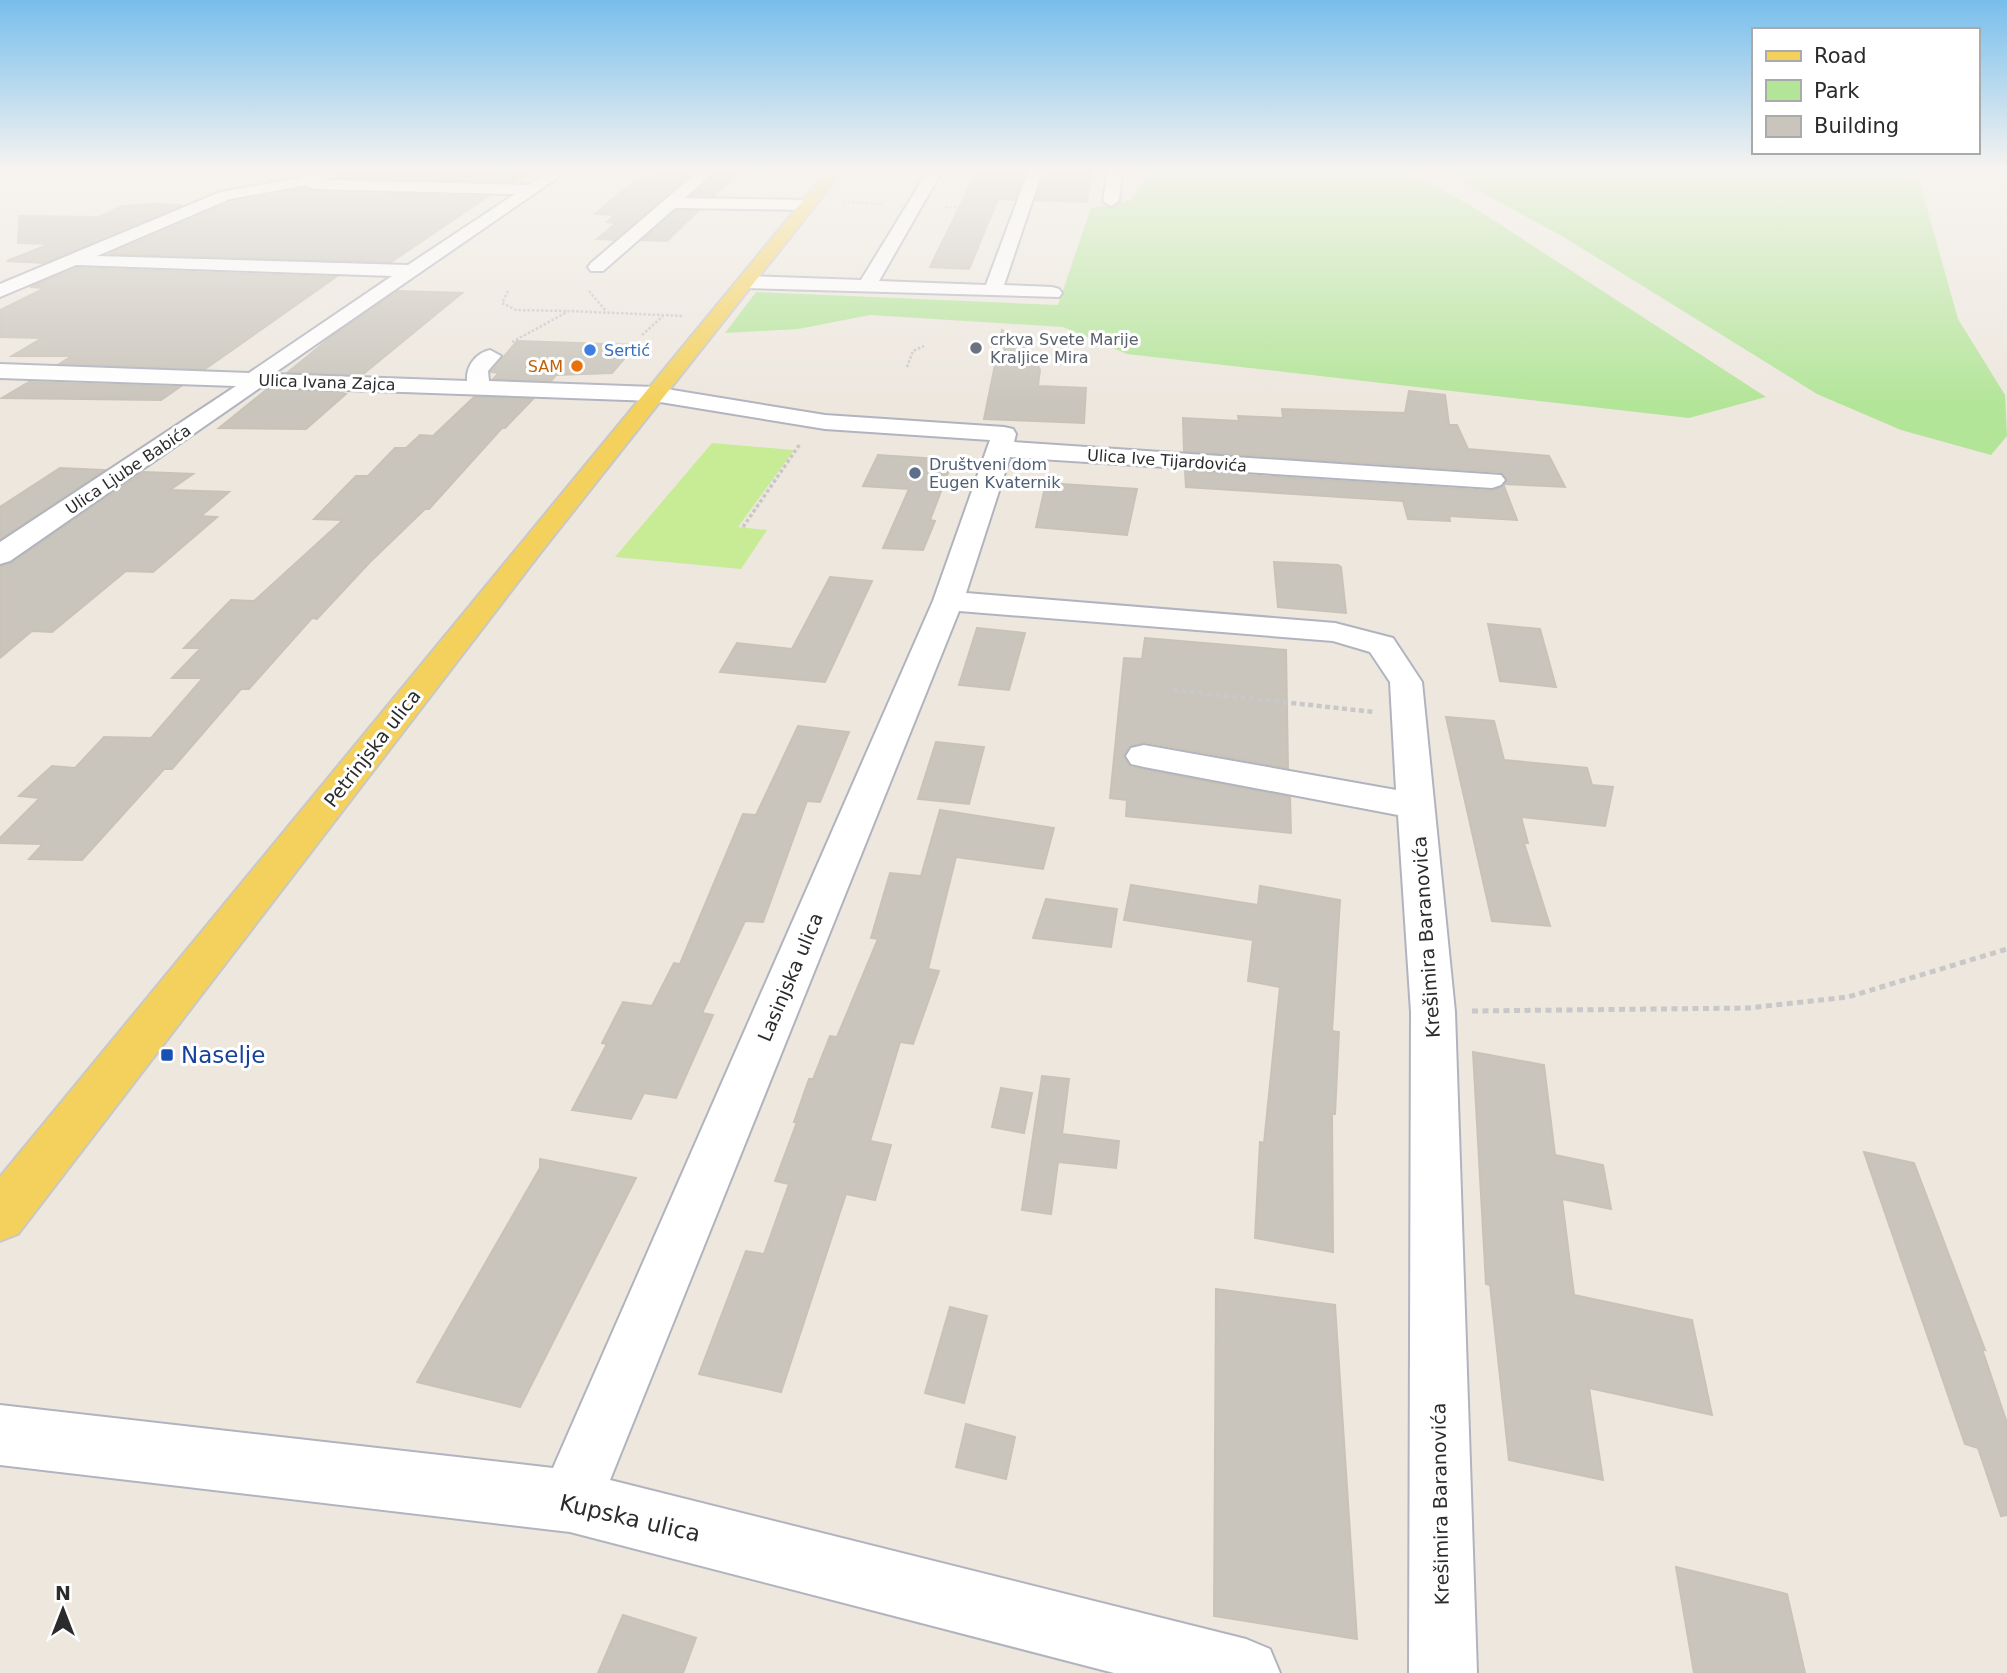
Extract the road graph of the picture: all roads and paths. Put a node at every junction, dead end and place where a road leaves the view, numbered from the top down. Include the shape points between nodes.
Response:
1 (101, 247) edge
2 (448, 247) edge
3 (621, 247) edge
4 (774, 247) edge
5 (890, 247) edge
6 (1008, 247) edge
7 (68, 261) junction
8 (597, 267) dead end
9 (412, 271) junction
10 (746, 282) junction
11 (867, 286) junction
12 (508, 291) dead end
13 (993, 291) junction
14 (0, 292) edge
15 (1052, 293) dead end
16 (569, 311) junction
17 (663, 316) junction
18 (716, 316) junction
19 (642, 335) dead end
20 (924, 346) dead end
21 (490, 356) joint
22 (907, 367) dead end
23 (0, 371) edge
24 (255, 380) junction
25 (479, 388) junction
26 (654, 394) junction
27 (804, 438) dead end
28 (1000, 449) junction
29 (1492, 481) dead end
30 (743, 527) dead end
31 (0, 555) edge
32 (948, 601) junction
33 (1173, 690) dead end
34 (1409, 716) junction
35 (1144, 756) dead end
36 (1416, 806) junction
37 (2007, 949) edge
38 (1433, 1012) junction
39 (0, 1217) edge
40 (0, 1435) edge
41 (570, 1501) junction
42 (1246, 1673) edge
43 (1443, 1673) edge

1 - 7 street
2 - 9 street, Ulica Ljube Babića
3 - 8 street
4 - 10 main road, Petrinjska ulica
5 - 11 street
6 - 13 street
7 - 9 street
7 - 14 street
9 - 24 street, Ulica Ljube Babića
10 - 11 street
10 - 18 main road, Petrinjska ulica
11 - 13 street
12 - 16 path via 502,303 516,310
13 - 15 street
16 - 17 path
16 - 21 path
17 - 18 path
17 - 19 path
18 - 26 main road, Petrinjska ulica
20 - 22 path via 913,351
21 - 25 street via 477,370
23 - 24 street, Ulica Ivana Zajca
24 - 25 street, Ulica Ivana Zajca
24 - 31 street, Ulica Ljube Babića
25 - 26 street, Ulica Ivana Zajca
26 - 28 street via 825,422 1004,434
26 - 39 main road, Petrinjska ulica
27 - 30 path
28 - 29 street, Ulica Ive Tijardovića
28 - 32 street, Lasinjska ulica
32 - 34 street, Krešimira Baranovića via 1335,632 1382,645 1406,682
32 - 41 street, Lasinjska ulica
33 - 34 path
34 - 36 street, Krešimira Baranovića
35 - 36 street
36 - 38 street, Krešimira Baranovića
37 - 38 path via 1848,997 1798,1003 1748,1008
38 - 43 street, Krešimira Baranovića
40 - 41 street, Kupska ulica
41 - 42 street, Kupska ulica

